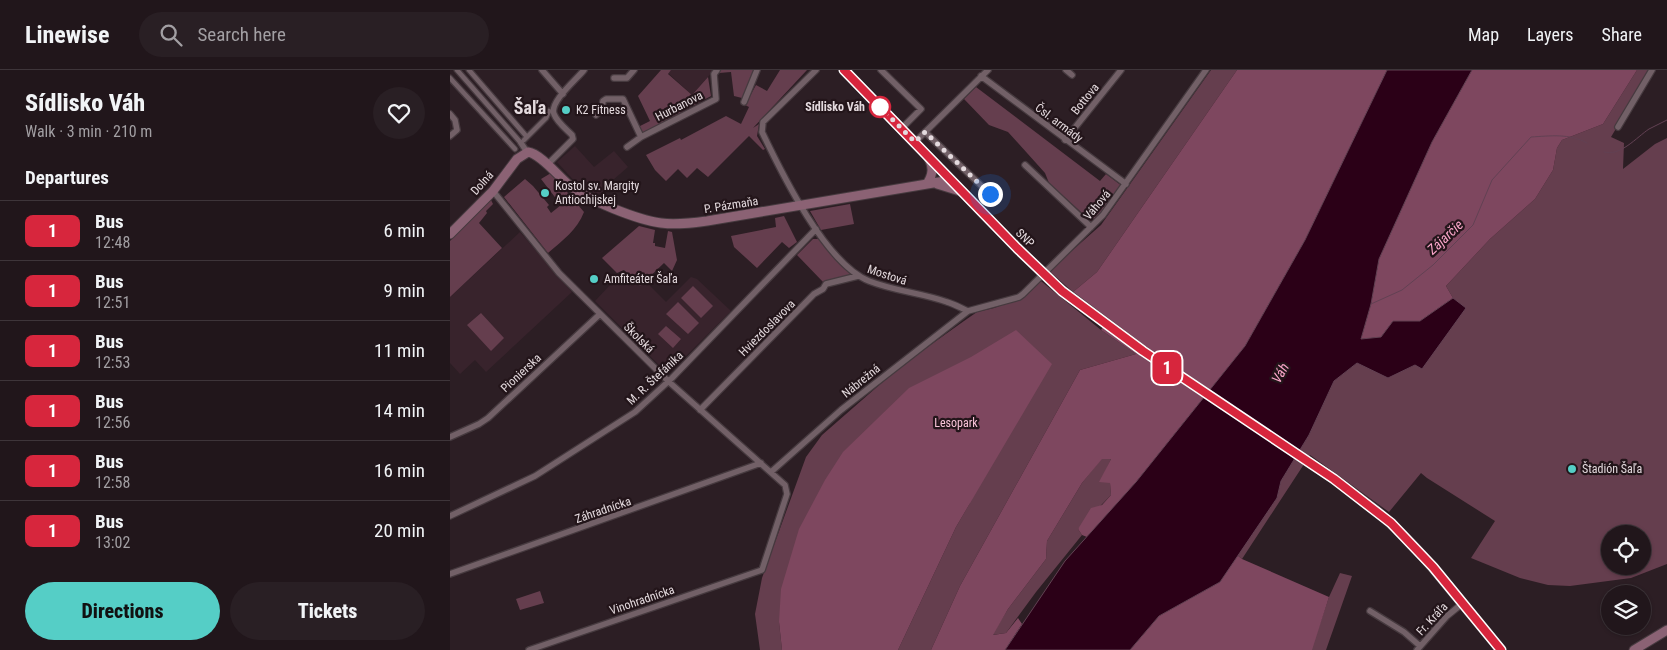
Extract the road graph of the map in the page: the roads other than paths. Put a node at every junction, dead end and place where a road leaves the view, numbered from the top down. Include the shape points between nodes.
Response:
1 (468, 70) edge
2 (542, 70) edge
3 (584, 70) edge
4 (634, 70) edge
5 (717, 70) edge
6 (757, 70) edge
7 (816, 70) edge
8 (844, 70) edge
9 (881, 70) edge
10 (988, 70) edge
11 (1066, 70) edge
12 (1121, 70) edge
13 (1206, 70) edge
14 (1652, 70) edge
15 (459, 72) edge
16 (982, 76) junction
17 (1072, 76) dead end
18 (614, 78) dead end
19 (452, 79) edge
20 (483, 87) junction
21 (477, 93) junction
22 (563, 94) junction
23 (470, 99) junction
24 (744, 102) dead end
25 (503, 110) junction
26 (551, 111) junction
27 (450, 114) edge
28 (496, 115) junction
29 (596, 115) dead end
30 (490, 121) junction
31 (1618, 127) dead end
32 (901, 128) junction
33 (925, 132) junction
34 (450, 136) edge
35 (641, 137) junction
36 (524, 140) junction
37 (1065, 140) junction
38 (915, 142) junction
39 (626, 147) dead end
40 (515, 149) dead end
41 (530, 152) junction
42 (927, 155) junction
43 (546, 165) junction
44 (1024, 165) dead end
45 (951, 180) junction
46 (931, 184) junction
47 (1126, 184) junction
48 (493, 191) junction
49 (963, 192) junction
50 (990, 194) dead end
51 (801, 205) junction
52 (1091, 227) junction
53 (816, 229) junction
54 (450, 234) edge
55 (858, 276) junction
56 (968, 311) junction
57 (600, 314) junction
58 (668, 381) junction
59 (700, 410) junction
60 (450, 437) edge
61 (761, 463) junction
62 (771, 472) junction
63 (450, 516) edge
64 (762, 570) joint
65 (450, 574) edge
66 (1463, 603) junction
67 (1370, 611) dead end
68 (1667, 630) edge
69 (1419, 648) edge
70 (529, 650) edge
71 (1501, 650) edge
72 (1634, 650) edge

1 - 15 street
1 - 20 street
2 - 22 street
3 - 22 street
4 - 18 street via 627,78
5 - 35 street, Hurbanova via 714,74 716,98
6 - 24 street
7 - 51 street, Mostová via 763,122 762,132
8 - 32 main road, SNP
9 - 32 street via 921,109
10 - 16 street
11 - 17 street
12 - 37 street, Bottova
13 - 47 street, Váhová
14 - 31 street
15 - 19 street
15 - 21 street
16 - 33 street
16 - 37 street, Čsl. armády
19 - 23 street
20 - 21 street
20 - 25 street
21 - 23 street
21 - 28 street
22 - 26 street
23 - 30 street
25 - 28 street
25 - 36 street
26 - 36 street
26 - 43 street via 573,139
27 - 34 street via 457,130
28 - 30 street
28 - 36 street
29 - 35 street via 606,99 623,99
30 - 40 street
32 - 38 main road, SNP
33 - 38 street
33 - 50 street
35 - 39 street, Hurbanova
36 - 41 street
37 - 47 street, Čsl. armády
38 - 42 main road, SNP
41 - 43 main road, P. Pázmaňa
41 - 48 main road, Dolná via 517,159
42 - 45 main road, SNP
42 - 46 main road via 931,162
43 - 51 main road, P. Pázmaňa via 582,195 662,223 707,222
44 - 52 street
45 - 46 main road, P. Pázmaňa
45 - 49 main road, SNP
46 - 49 main road
46 - 51 main road, P. Pázmaňa
47 - 52 street, Váhová
48 - 54 main road, Dolná
48 - 57 street, Školská via 559,274
49 - 66 main road, SNP, bridge via 1055,285 1143,351 1334,479 1391,523
51 - 53 street, Mostová
52 - 56 street, Váhová via 1019,297
53 - 55 street, Mostová via 839,260
53 - 58 street, M. R. Štefánika
55 - 56 street, Mostová
55 - 59 street, Hviezdoslavova via 826,284 814,294
56 - 62 street, Nábrežná via 841,410
57 - 58 street, Školská
57 - 60 street, Pionierska via 488,418
58 - 59 street, Školská
58 - 63 street, M. R. Štefánika via 635,412 535,476
59 - 61 street, Školská
61 - 62 street, Školská
61 - 65 street, Záhradnícka
62 - 64 street, Školská via 785,485 787,494
64 - 70 street, Vinohradnícka
66 - 69 street, Fr. Kráľa
66 - 71 main road, SNP
67 - 69 street via 1404,632
68 - 72 main road

